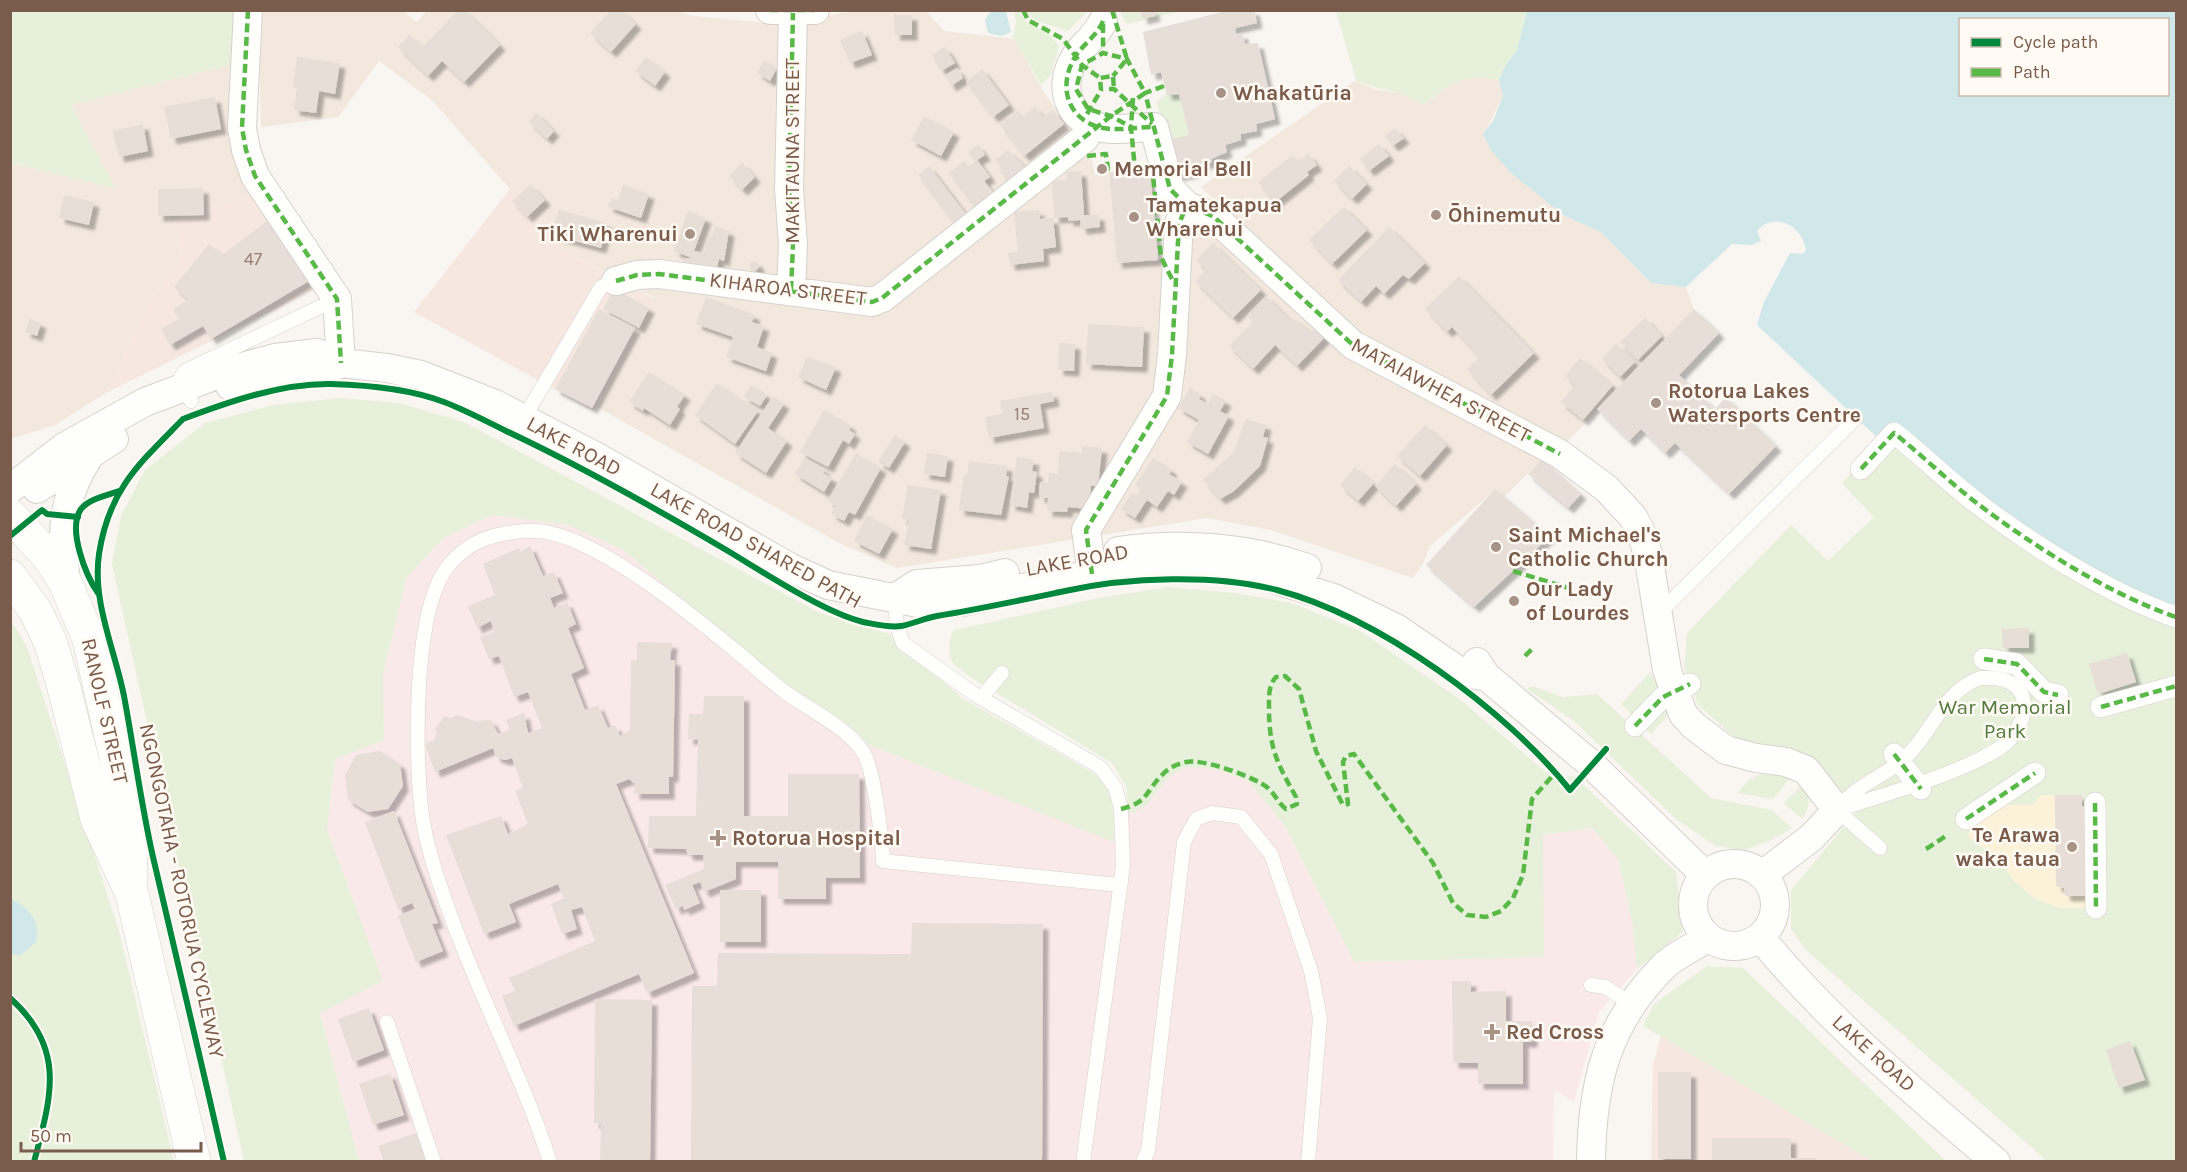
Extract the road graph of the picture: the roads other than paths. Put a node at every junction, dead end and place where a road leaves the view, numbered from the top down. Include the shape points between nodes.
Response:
1 (248, 10) edge
2 (793, 11) edge
3 (1093, 32) edge
4 (1085, 138) dead end
5 (1187, 206) junction
6 (616, 280) joint
7 (791, 290) junction
8 (337, 299) junction
9 (341, 363) junction
10 (188, 393) junction
11 (524, 418) junction
12 (1856, 418) dead end
13 (64, 447) junction
14 (91, 453) junction
15 (10, 462) edge
16 (1861, 469) dead end
17 (10, 489) edge
18 (10, 510) edge
19 (10, 516) edge
20 (1090, 565) junction
21 (10, 576) edge
22 (65, 582) junction
23 (895, 598) junction
24 (1658, 614) junction
25 (2176, 617) edge
26 (1984, 659) dead end
27 (1002, 673) dead end
28 (2176, 686) edge
29 (1682, 688) junction
30 (2058, 695) dead end
31 (981, 698) junction
32 (2101, 707) dead end
33 (1635, 726) dead end
34 (1897, 758) junction
35 (2035, 773) dead end
36 (1919, 786) junction
37 (2095, 803) dead end
38 (1837, 810) junction
39 (1966, 819) dead end
40 (1880, 848) dead end
41 (1705, 875) junction
42 (1762, 875) junction
43 (1119, 885) junction
44 (132, 894) junction
45 (2096, 908) dead end
46 (1708, 937) junction
47 (1760, 937) junction
48 (1591, 985) dead end
49 (1632, 1004) junction
50 (387, 1022) dead end
51 (194, 1161) edge
52 (434, 1161) edge
53 (550, 1161) edge
54 (1087, 1161) edge
55 (1143, 1161) edge
56 (1308, 1161) edge
57 (1592, 1161) edge
58 (1996, 1161) edge

1 - 8 street via 242,128 246,150 255,176
2 - 7 street, MAKITAUNA STREET
3 - 5 street, MATAIAWHEA STREET via 1066,91 1078,118 1103,128 1154,127 1170,189
4 - 7 street, KIHAROA STREET via 882,298 872,302
5 - 20 street via 1179,223 1167,396 1086,530
5 - 24 street, MATAIAWHEA STREET via 1213,216 1353,345 1560,454 1602,485 1641,531
6 - 7 street, KIHAROA STREET via 659,274
6 - 11 lane via 600,287
8 - 9 street
8 - 10 lane via 185,370 181,377
9 - 10 street, LAKE ROAD via 319,373
9 - 10 street, LAKE ROAD via 317,353 275,358 227,370
9 - 11 street, LAKE ROAD via 421,375
10 - 13 street, LAKE ROAD via 126,411
10 - 14 street, LAKE ROAD
11 - 23 street, LAKE ROAD via 791,568 828,585
12 - 24 lane
13 - 15 street, LAKE ROAD
13 - 17 street, LAKE ROAD
14 - 18 street, LAKE ROAD
14 - 22 street, LAKE ROAD via 75,478 65,510
16 - 25 street via 1894,433 2008,526 2118,592
19 - 22 main road, RANOLF STREET via 48,556
20 - 23 street, LAKE ROAD via 917,584
20 - 41 street, LAKE ROAD via 1157,548 1199,548 1262,565 1340,579 1377,596 1414,616 1474,658 1486,676 1592,765
21 - 44 main road, RANOLF STREET via 35,610 50,641 97,819
22 - 44 main road, RANOLF STREET via 98,667 130,820
23 - 31 lane via 897,627 903,643
24 - 29 street, MATAIAWHEA STREET via 1667,670
26 - 30 street via 2017,664 2044,692
27 - 31 lane
28 - 32 street
29 - 33 street via 1663,697
29 - 38 street, MATAIAWHEA STREET via 1688,720 1719,747 1806,770
31 - 43 lane via 1100,767 1115,787 1123,825
34 - 36 street
34 - 36 lane via 1964,684 1995,678 2017,688 2025,712 2015,734 2004,745
34 - 38 lane via 1852,791
35 - 39 street
36 - 38 lane
37 - 45 street
38 - 40 lane
38 - 42 street via 1812,837
41 - 42 street via 1728,864 1752,868
41 - 46 street via 1694,895 1693,907 1695,918
42 - 47 street via 1771,886 1774,907 1769,927
43 - 53 lane via 883,861 877,807 864,752 829,720 785,692 697,617 578,542 550,532 530,531 474,542 448,566 433,594 423,647 416,728 422,810 435,870 461,944
43 - 54 lane
44 - 51 main road, RANOLF STREET
46 - 47 street via 1734,946
46 - 49 street via 1664,966
47 - 58 street, LAKE ROAD via 1833,1017
48 - 49 lane via 1605,987
49 - 57 street via 1617,1028 1599,1073 1593,1108
50 - 52 lane
55 - 56 lane via 1148,1151 1184,842 1196,819 1212,813 1240,817 1271,854 1311,971 1320,1018

